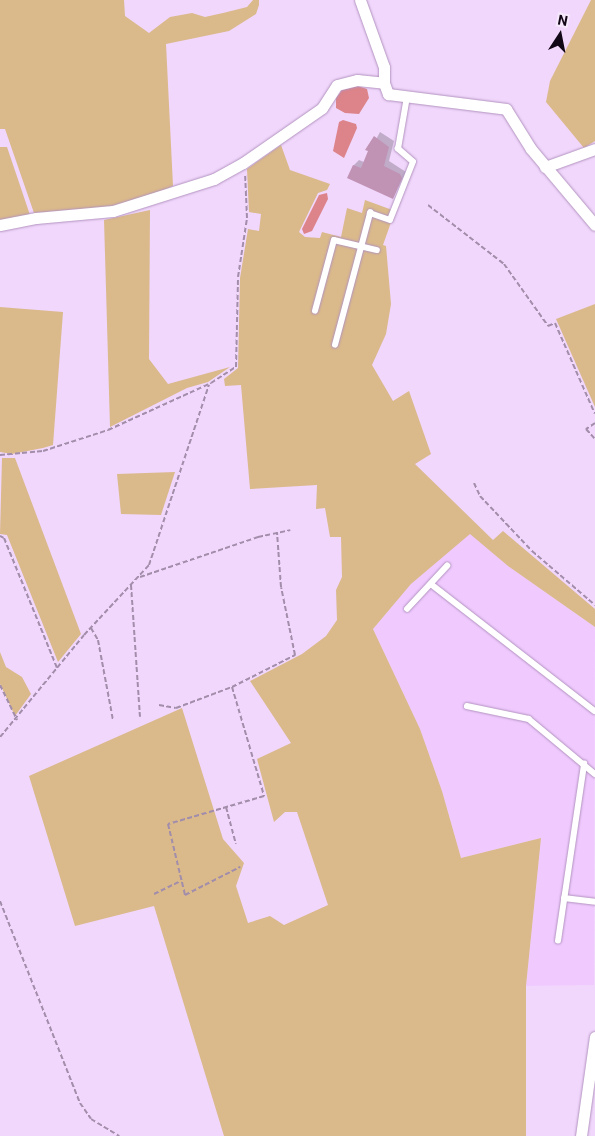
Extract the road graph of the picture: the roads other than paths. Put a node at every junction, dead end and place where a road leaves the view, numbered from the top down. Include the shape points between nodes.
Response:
1 (360, 0) edge
2 (384, 83) junction
3 (408, 97) junction
4 (595, 149) edge
5 (545, 168) junction
6 (0, 225) edge
7 (595, 225) edge
8 (363, 249) junction
9 (377, 250) dead end
10 (315, 311) dead end
11 (335, 345) dead end
12 (448, 566) dead end
13 (431, 584) junction
14 (407, 608) dead end
15 (468, 706) dead end
16 (595, 711) edge
17 (584, 764) junction
18 (595, 774) edge
19 (564, 898) junction
20 (595, 902) edge
21 (558, 941) dead end
22 (595, 1037) edge
23 (581, 1136) edge

1 - 2 street via 384,67
2 - 3 street via 388,94
2 - 6 street via 357,80 337,85 322,108 243,164 214,179 121,209
3 - 5 street via 506,109
3 - 8 lane via 398,149 413,162 390,220 370,213
4 - 5 street
5 - 7 street
8 - 9 lane
8 - 10 lane via 334,240
8 - 11 lane
12 - 13 lane
13 - 14 lane
13 - 16 lane
15 - 17 lane via 529,719
17 - 18 lane
17 - 19 lane
19 - 20 lane
19 - 21 lane
22 - 23 street

